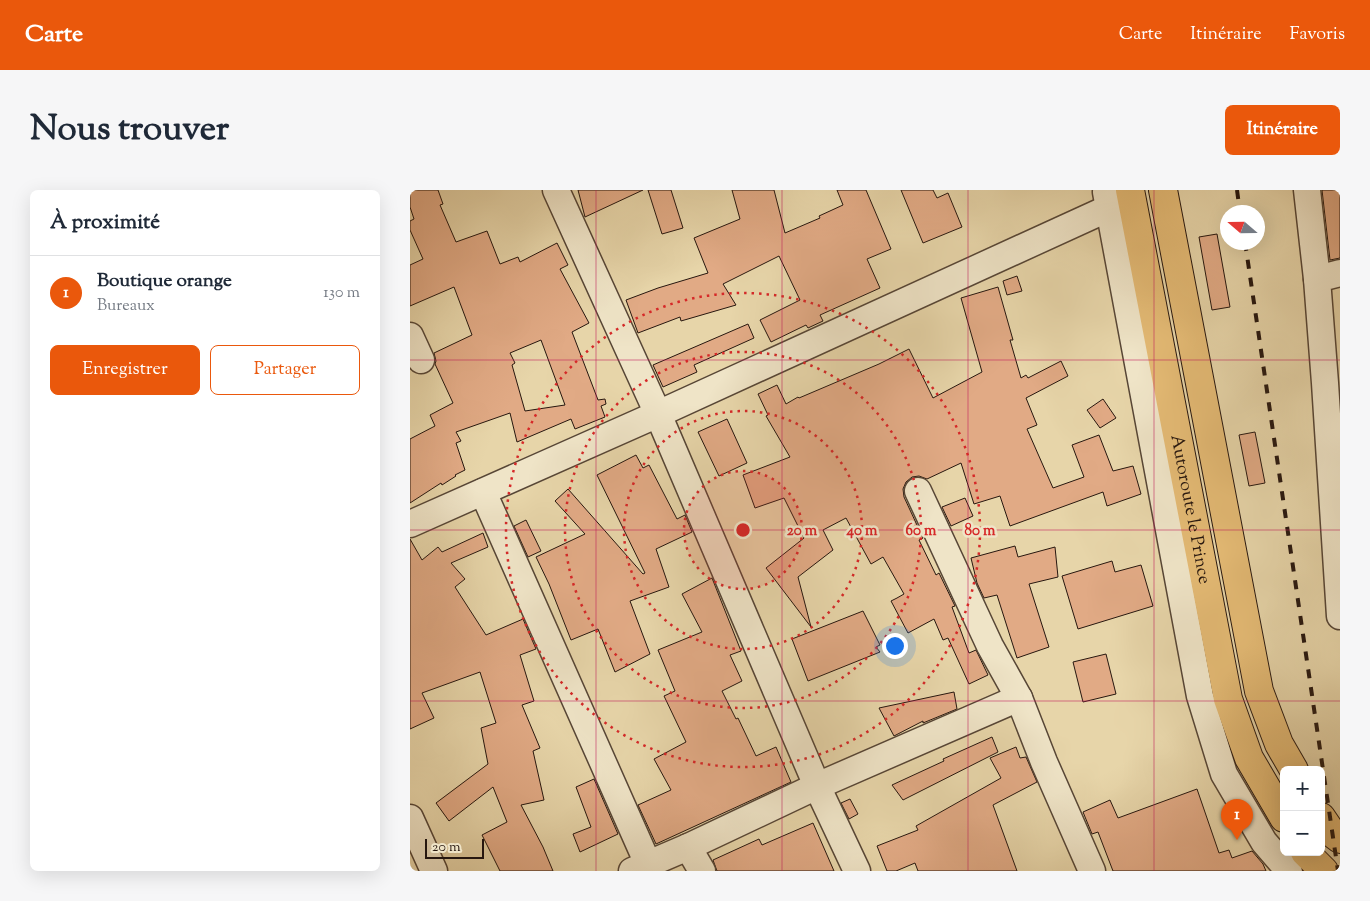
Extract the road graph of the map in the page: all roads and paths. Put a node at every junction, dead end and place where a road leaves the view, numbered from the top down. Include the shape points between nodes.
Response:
1 (556, 190) edge
2 (1130, 190) edge
3 (1163, 190) edge
4 (1307, 190) edge
5 (1107, 199) edge
6 (1329, 276) edge
7 (410, 336) edge
8 (421, 360) dead end
9 (1333, 382) edge
10 (658, 414) junction
11 (918, 490) dead end
12 (483, 492) junction
13 (410, 524) edge
14 (1340, 616) edge
15 (1019, 698) junction
16 (1292, 766) edge
17 (817, 786) junction
18 (1280, 811) edge
19 (410, 818) edge
20 (1325, 823) edge
21 (1340, 839) edge
22 (688, 847) junction
23 (1306, 856) edge
24 (1310, 856) edge
25 (640, 868) edge
26 (434, 871) edge
27 (702, 871) edge
28 (858, 871) edge
29 (1092, 871) edge
30 (1289, 871) edge
31 (1304, 871) edge
32 (1324, 871) edge

1 - 10 street
2 - 18 main road, Autoroute le Prince via 1228,699 1249,758
3 - 16 main road, Autoroute le Prince via 1260,691 1279,744
4 - 6 street
5 - 10 street
5 - 30 street via 1200,696 1224,774 1264,842
6 - 9 street
7 - 8 street
9 - 14 street
10 - 12 street
10 - 17 street
11 - 15 street via 990,646
12 - 13 street
12 - 25 street
15 - 17 street
15 - 29 street
17 - 22 street
17 - 28 street
19 - 26 street
20 - 21 main road
22 - 25 street
22 - 27 street
23 - 31 street
24 - 32 main road

